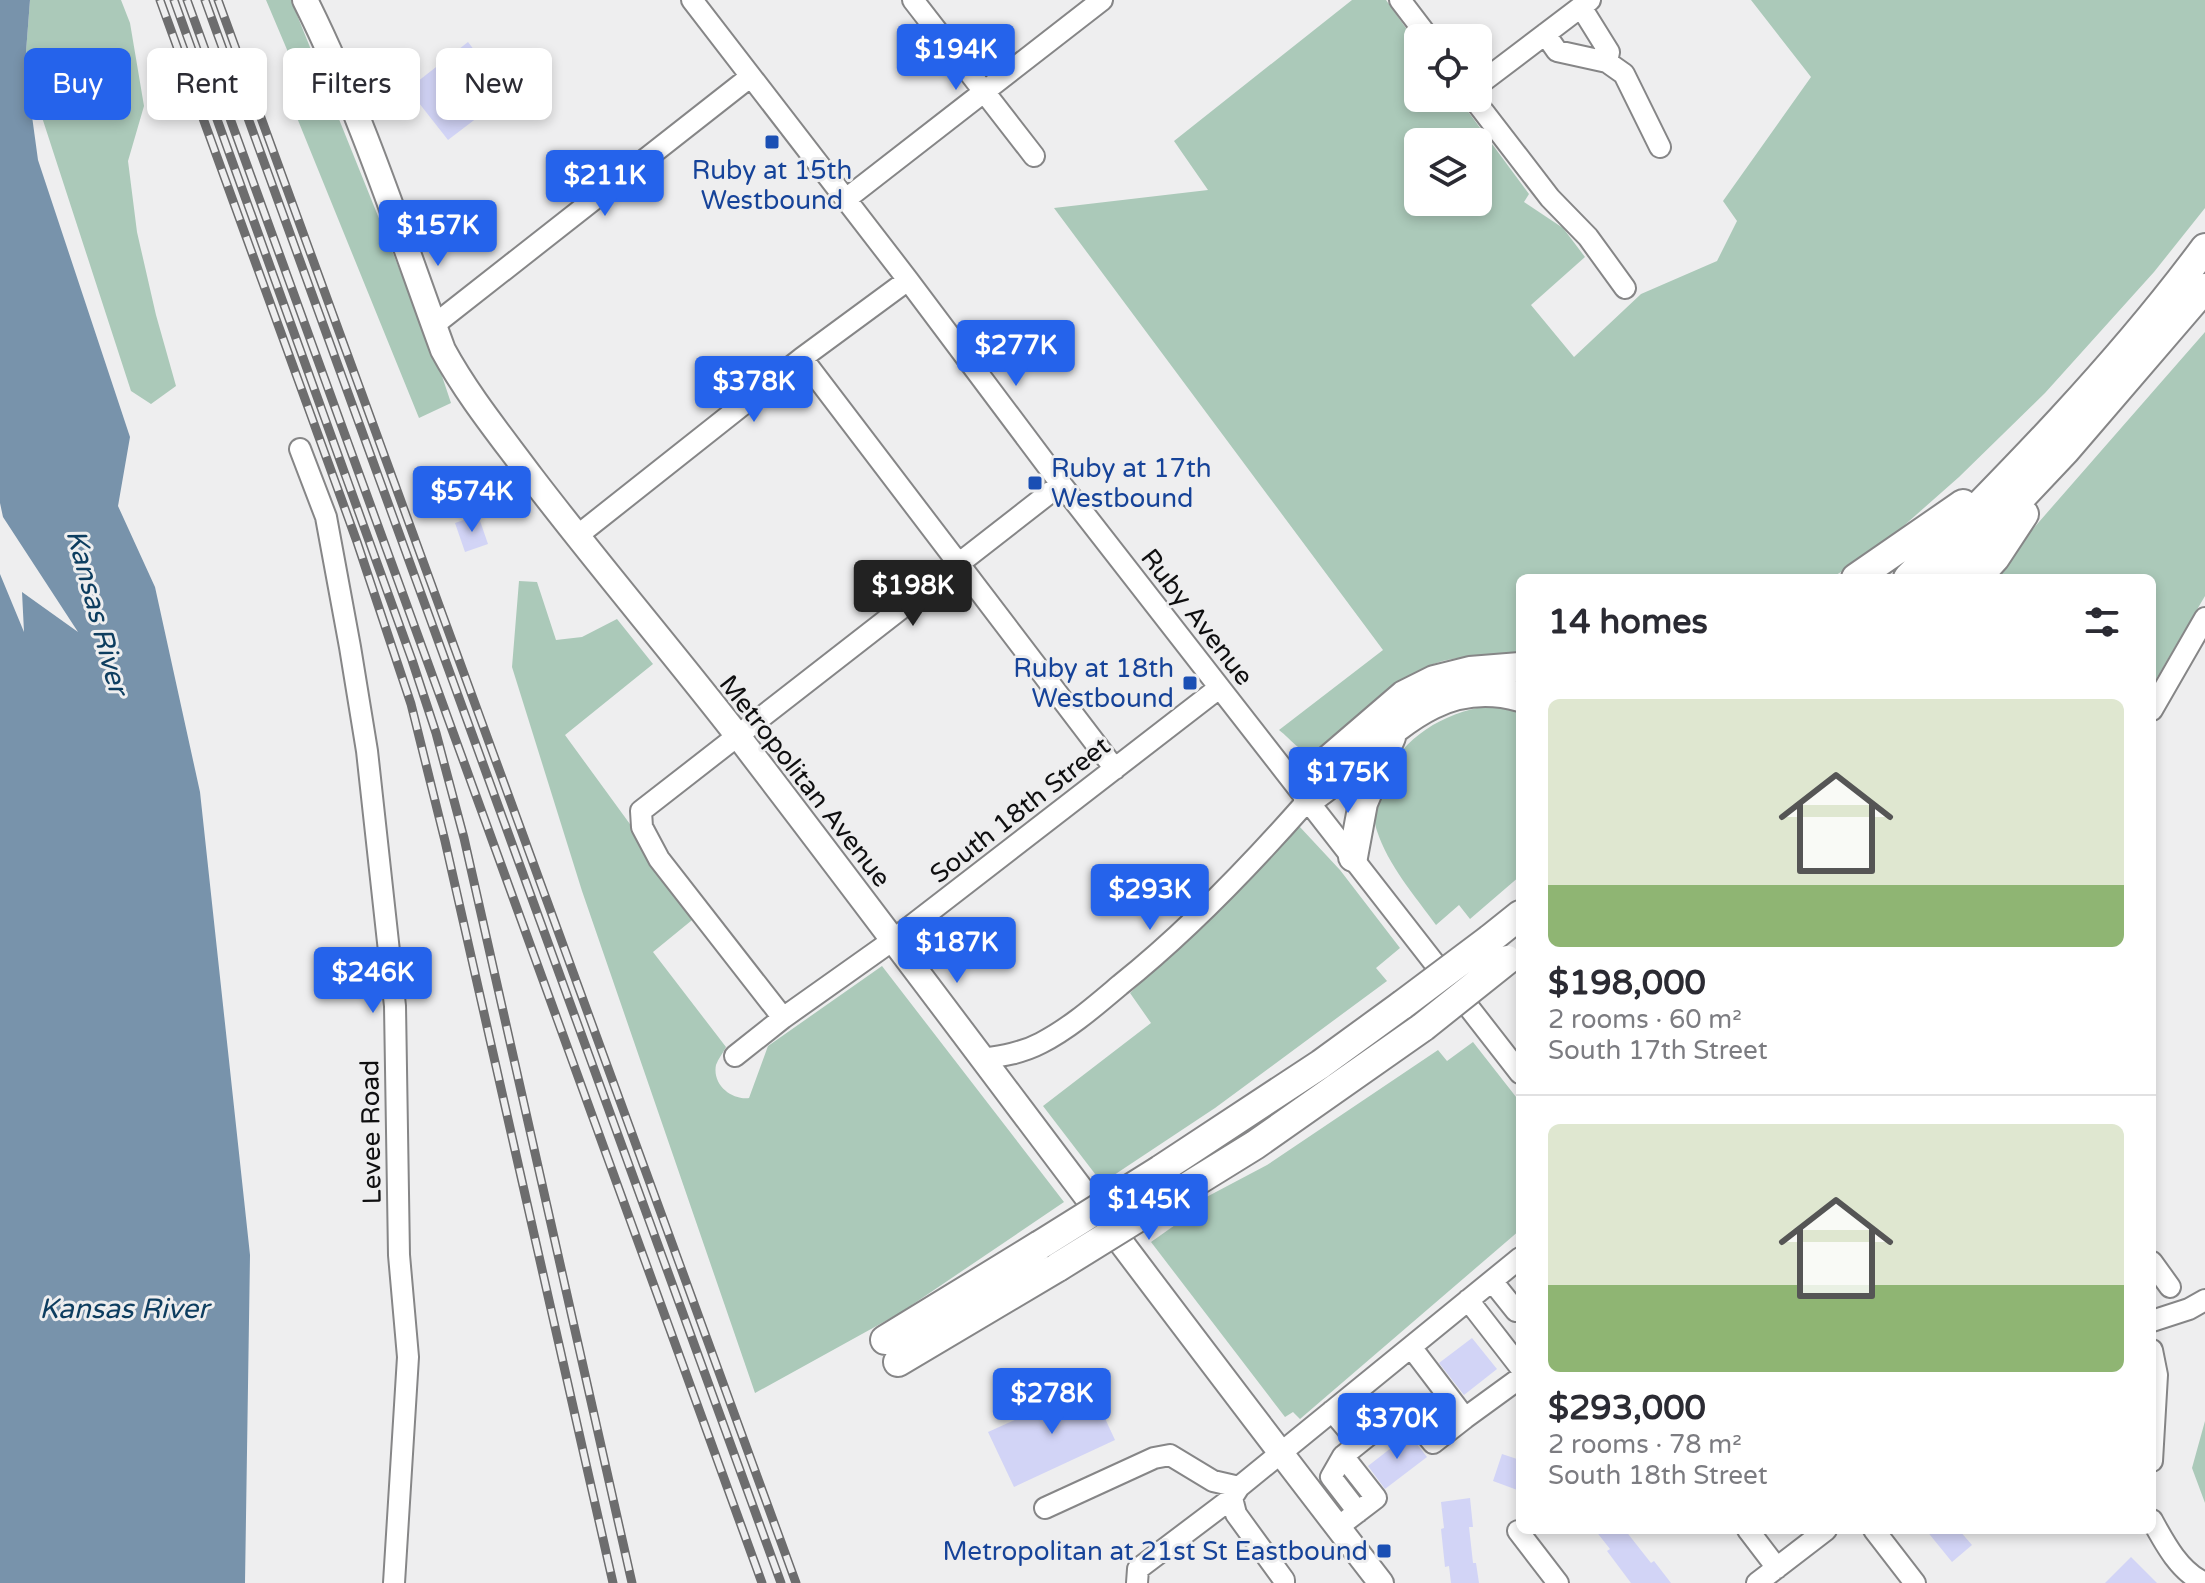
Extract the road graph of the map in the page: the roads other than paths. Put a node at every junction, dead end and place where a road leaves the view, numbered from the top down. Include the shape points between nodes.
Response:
1 (305, 0) edge
2 (692, 0) edge
3 (913, 0) edge
4 (1102, 0) edge
5 (1400, 0) edge
6 (1586, 2) edge
7 (1418, 24) edge
8 (1545, 34) junction
9 (1607, 62) junction
10 (1492, 74) edge
11 (750, 77) junction
12 (983, 92) junction
13 (1484, 112) edge
14 (1660, 147) dead end
15 (1034, 156) dead end
16 (846, 199) junction
17 (2205, 248) edge
18 (908, 280) junction
19 (1625, 288) dead end
20 (2205, 288) edge
21 (434, 325) junction
22 (802, 358) junction
23 (300, 449) dead end
24 (2065, 451) junction
25 (2020, 466) junction
26 (1061, 484) junction
27 (577, 536) junction
28 (958, 564) junction
29 (1862, 574) edge
30 (1912, 574) edge
31 (1949, 574) edge
32 (1981, 574) edge
33 (2205, 618) edge
34 (1516, 667) edge
35 (1219, 688) junction
36 (1516, 696) edge
37 (2156, 703) edge
38 (1396, 725) junction
39 (738, 736) junction
40 (1115, 769) junction
41 (1308, 800) junction
42 (1353, 857) junction
43 (1516, 923) edge
44 (893, 940) junction
45 (1506, 950) edge
46 (783, 1018) junction
47 (735, 1056) dead end
48 (982, 1059) junction
49 (1516, 1068) edge
50 (1049, 1256) junction
51 (1516, 1261) edge
52 (2156, 1268) edge
53 (1492, 1281) junction
54 (2170, 1287) dead end
55 (1468, 1300) junction
56 (2205, 1300) edge
57 (1516, 1307) edge
58 (1516, 1311) edge
59 (2156, 1320) edge
60 (1491, 1330) junction
61 (1411, 1347) junction
62 (891, 1351) dead end
63 (1516, 1362) edge
64 (2156, 1370) edge
65 (1516, 1381) edge
66 (1356, 1392) junction
67 (2156, 1392) edge
68 (1332, 1411) junction
69 (1465, 1418) junction
70 (1381, 1425) junction
71 (1351, 1450) junction
72 (1280, 1453) junction
73 (1236, 1493) junction
74 (1045, 1508) dead end
75 (1338, 1527) junction
76 (2156, 1527) edge
77 (1520, 1534) edge
78 (1751, 1534) edge
79 (1821, 1534) edge
80 (1877, 1534) edge
81 (1777, 1568) junction
82 (1285, 1582) edge
83 (394, 1583) edge
84 (1137, 1583) edge
85 (1381, 1583) edge
86 (1558, 1583) edge
87 (1757, 1583) edge
88 (1915, 1583) edge
89 (2205, 1583) edge

1 - 21 main road, Metropolitan Avenue via 361,126
2 - 11 street, Ruby Avenue
3 - 12 street
4 - 12 street
5 - 7 street
6 - 8 street
6 - 9 street via 1609,52
8 - 9 street via 1557,51
8 - 10 street
9 - 14 street via 1624,74
11 - 16 street, Ruby Avenue
11 - 21 street
12 - 15 street
12 - 16 street
13 - 19 street
16 - 18 street, Ruby Avenue
17 - 25 highway
18 - 22 street
18 - 26 street, Ruby Avenue
20 - 24 highway
21 - 27 main road, Metropolitan Avenue via 461,384
22 - 27 street
22 - 28 street
23 - 83 street, Levee Road via 326,517 352,662 395,1006 399,1255 408,1357
24 - 31 highway
24 - 32 highway
25 - 29 highway
25 - 30 highway
26 - 28 street
26 - 35 street, Ruby Avenue
27 - 39 main road, Metropolitan Avenue
28 - 39 street
28 - 40 street
33 - 37 street
34 - 41 highway via 1470,671 1404,695 1326,762
35 - 40 street, South 18th Street
35 - 41 street, Ruby Avenue
36 - 38 highway via 1496,690 1463,695 1424,707
38 - 41 highway
38 - 42 highway via 1363,803
39 - 44 main road, Metropolitan Avenue
39 - 46 street via 641,811 642,827 659,859
40 - 44 street, South 18th Street
41 - 42 street, Ruby Avenue
41 - 48 street via 1158,955 1083,1016 1039,1044
42 - 49 street, Ruby Avenue
43 - 45 highway
44 - 46 street, South 18th Street
44 - 48 main road, Metropolitan Avenue
45 - 50 highway, bridge via 1402,1005 1160,1170
45 - 50 highway, bridge via 1423,1027 1255,1145 1179,1192
46 - 47 street, South 18th Street
48 - 72 main road, Metropolitan Avenue
50 - 62 highway
51 - 53 street
52 - 54 street
53 - 55 street
53 - 57 street
55 - 60 street
55 - 61 street
56 - 59 street
58 - 60 street
60 - 63 street
61 - 66 street
61 - 69 street
64 - 67 street
65 - 69 street
66 - 68 street
66 - 70 street
68 - 71 street
68 - 72 street
69 - 70 street via 1433,1443 1404,1407
70 - 71 street
71 - 75 street via 1376,1498
72 - 73 street
72 - 75 main road, Metropolitan Avenue
73 - 74 street via 1170,1455
73 - 82 street via 1236,1514
73 - 84 street via 1138,1569
75 - 85 main road, Metropolitan Avenue
76 - 89 street via 2193,1577
77 - 86 street
78 - 81 street
79 - 81 street
80 - 88 street
81 - 87 street

